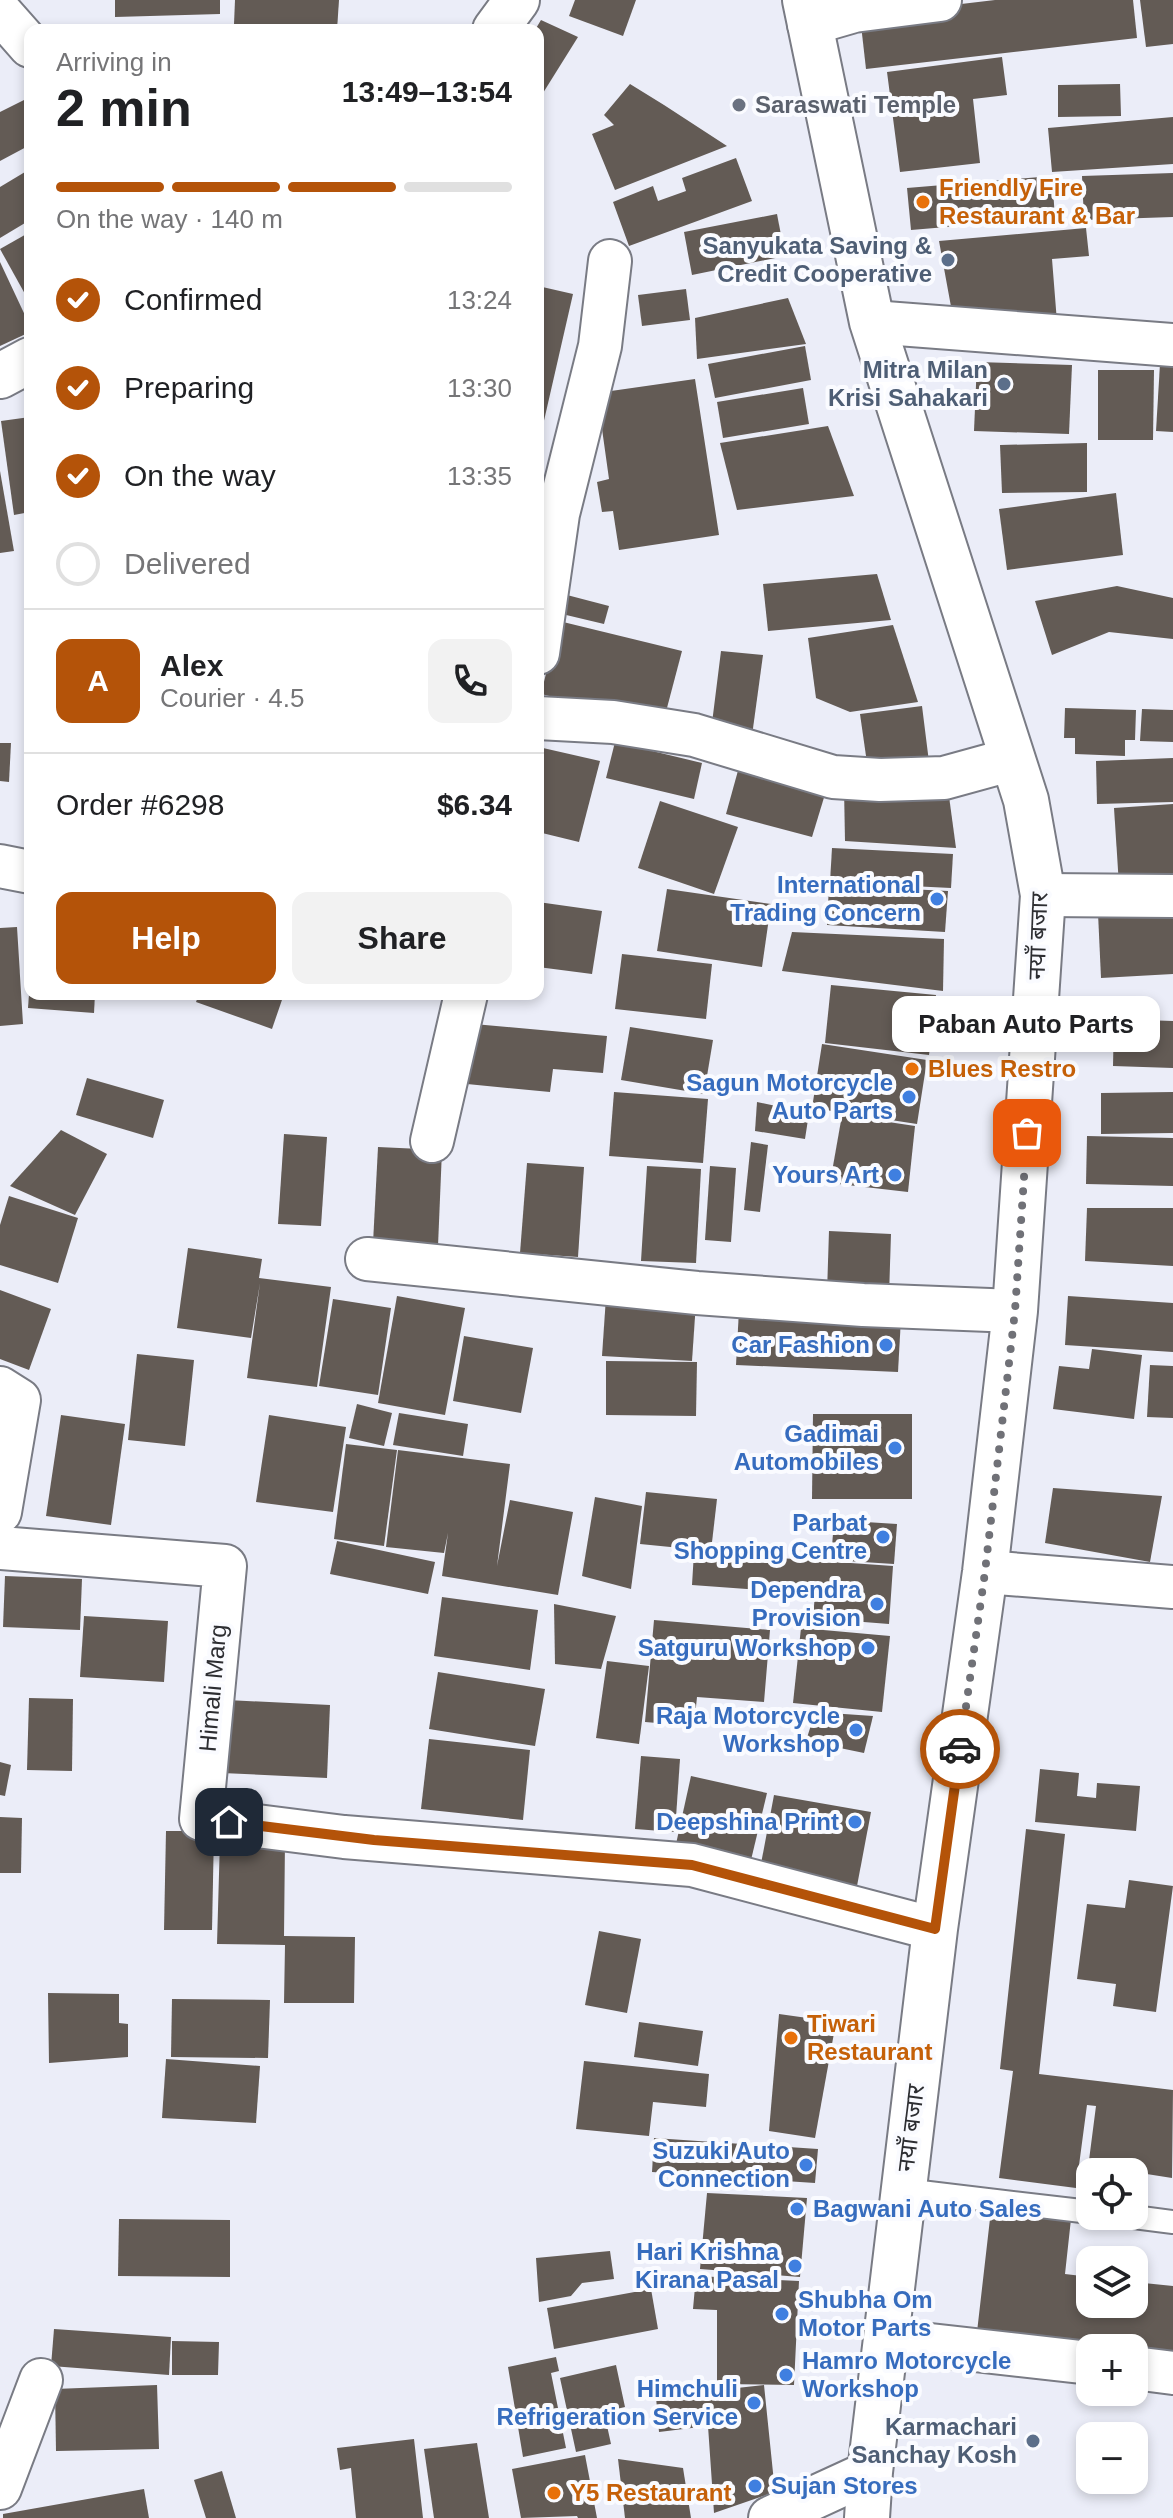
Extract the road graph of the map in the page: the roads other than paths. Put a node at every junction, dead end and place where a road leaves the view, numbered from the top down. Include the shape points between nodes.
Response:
1 (940, 0) edge
2 (0, 12) edge
3 (807, 12) edge
4 (24, 39) edge
5 (610, 261) dead end
6 (872, 322) junction
7 (1173, 345) edge
8 (24, 363) edge
9 (0, 376) edge
10 (544, 611) edge
11 (544, 718) edge
12 (1013, 759) junction
13 (0, 866) edge
14 (24, 871) edge
15 (1043, 895) junction
16 (1173, 896) edge
17 (465, 1000) edge
18 (432, 1141) dead end
19 (367, 1259) dead end
20 (1015, 1311) junction
21 (0, 1388) edge
22 (0, 1512) edge
23 (0, 1548) edge
24 (985, 1572) junction
25 (1173, 1587) edge
26 (935, 1929) junction
27 (904, 2190) junction
28 (1076, 2210) edge
29 (1148, 2219) edge
30 (1173, 2222) edge
31 (886, 2340) junction
32 (1076, 2361) edge
33 (1148, 2370) edge
34 (1173, 2373) edge
35 (41, 2380) dead end
36 (870, 2472) junction
37 (0, 2488) edge
38 (770, 2518) edge
39 (867, 2518) edge

1 - 3 street
2 - 4 street
3 - 6 main road, नयाँ बजार
5 - 10 street via 600,346 558,514
6 - 7 street
6 - 12 main road, नयाँ बजार
8 - 9 main road
11 - 12 street via 694,735 833,777 944,778
12 - 15 main road, नयाँ बजार
13 - 14 street
15 - 16 street
15 - 20 main road, नयाँ बजार
17 - 18 street
19 - 20 street via 697,1293
20 - 24 main road, नयाँ बजार
21 - 22 street via 19,1400
23 - 26 street, Himali Marg via 225,1566 201,1819 374,1840 692,1865
24 - 25 street
24 - 26 main road, नयाँ बजार
26 - 27 main road, नयाँ बजार
27 - 28 lane
27 - 31 main road, नयाँ बजार
29 - 30 lane
31 - 32 street
31 - 36 main road, नयाँ बजार
33 - 34 street
35 - 37 street
36 - 38 street
36 - 39 main road, नयाँ बजार

